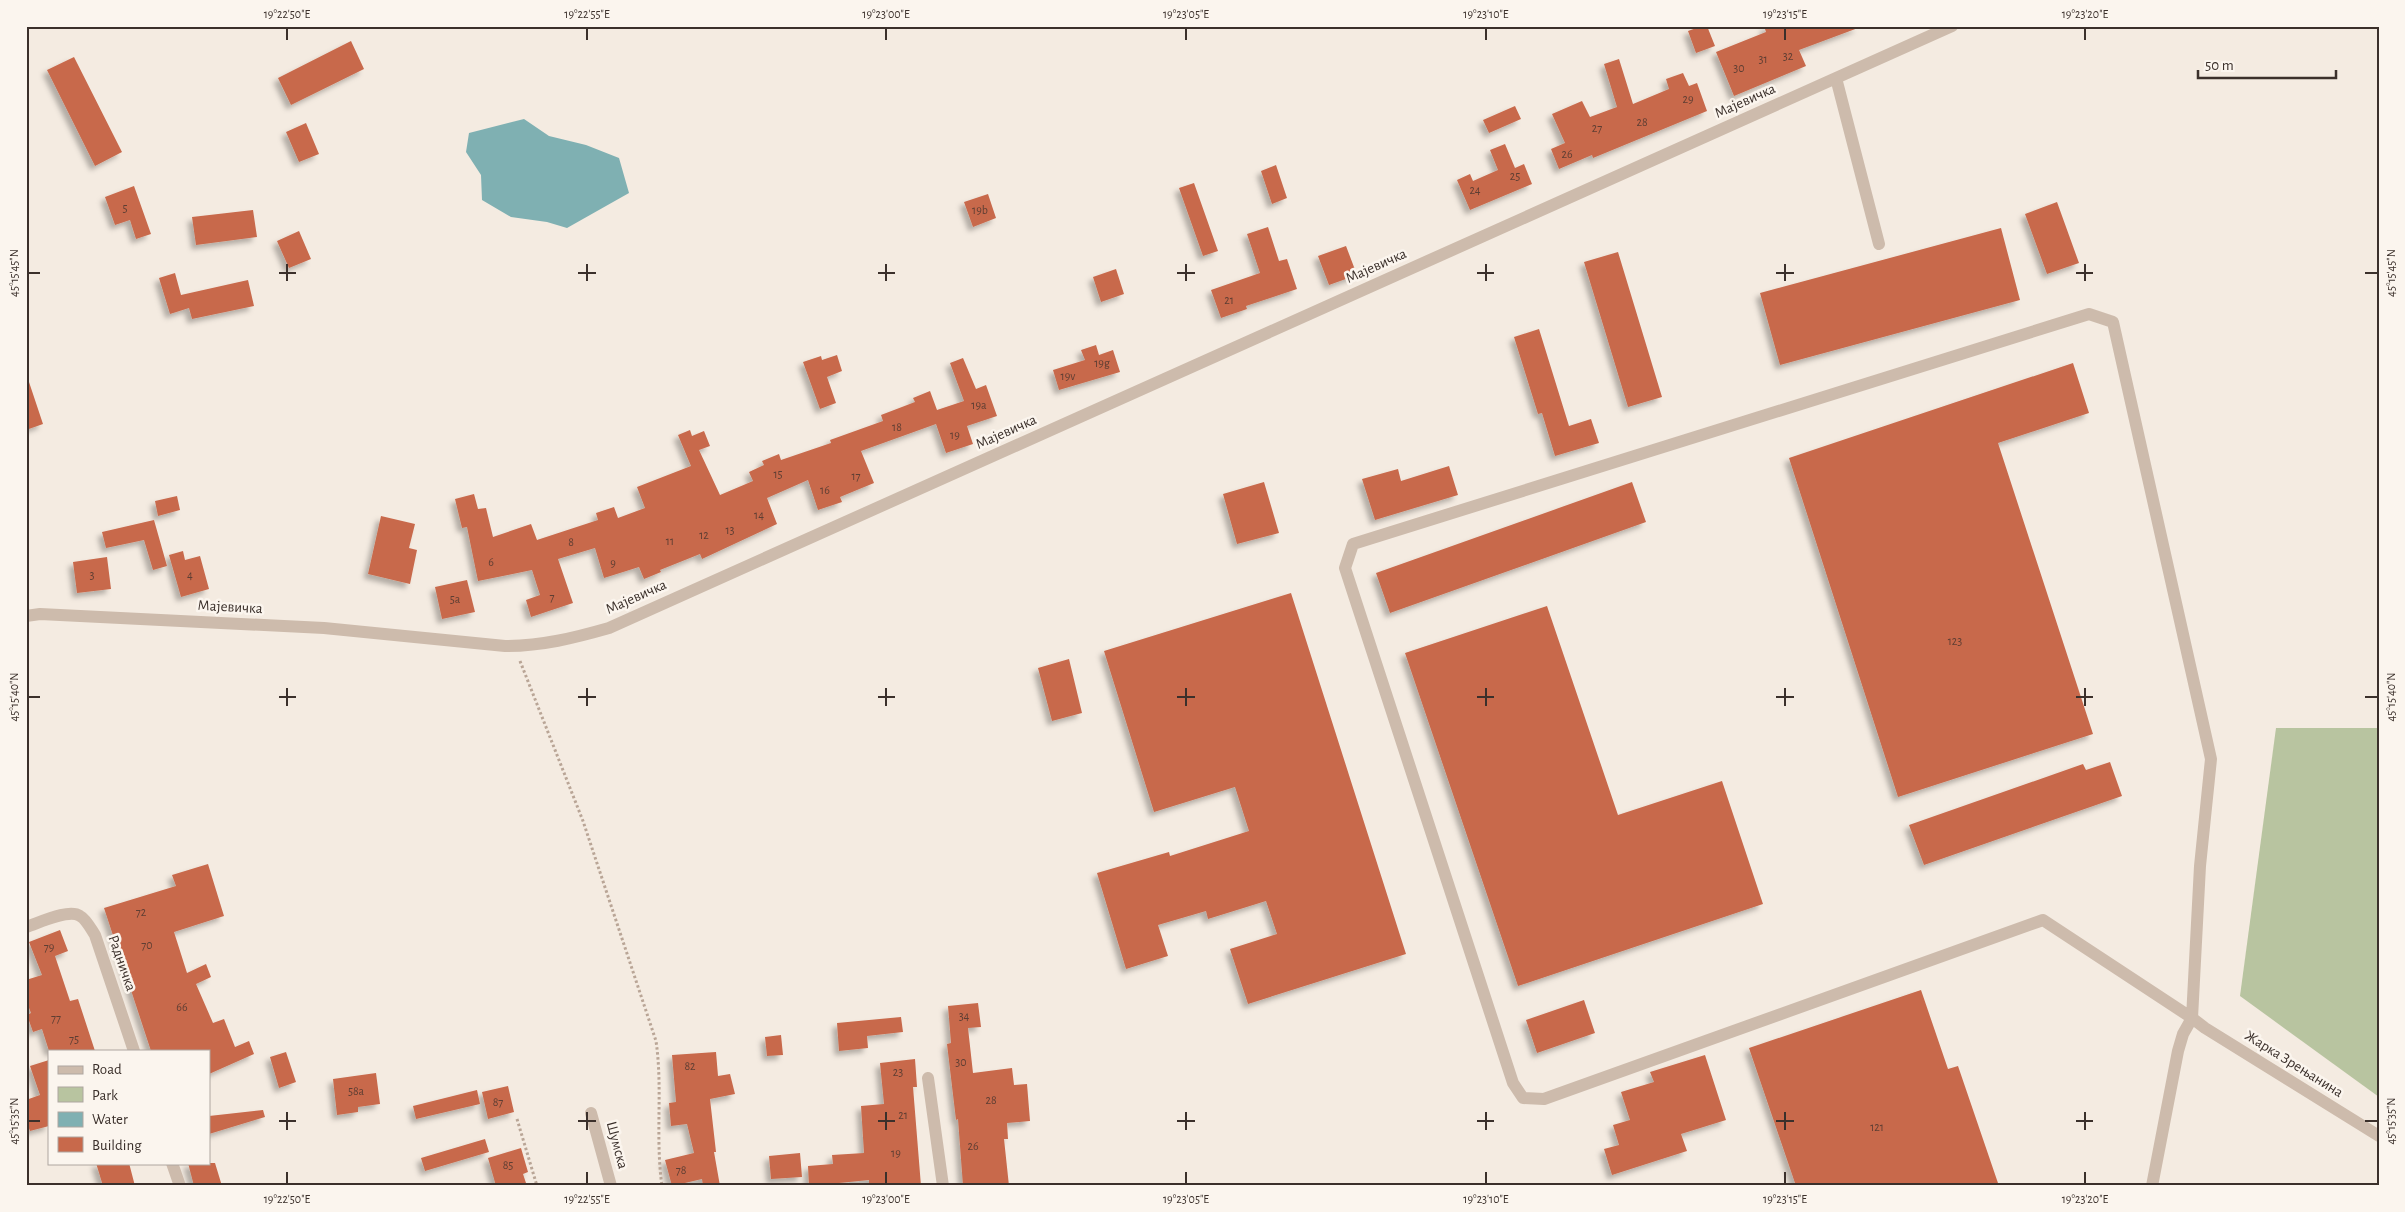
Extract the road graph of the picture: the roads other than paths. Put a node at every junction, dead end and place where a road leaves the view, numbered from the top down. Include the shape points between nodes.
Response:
1 (1952, 26) edge
2 (1836, 78) junction
3 (1879, 244) dead end
4 (26, 616) edge
5 (26, 928) edge
6 (2192, 1018) junction
7 (134, 1050) edge
8 (928, 1078) dead end
9 (591, 1112) dead end
10 (2379, 1136) edge
11 (172, 1164) edge
12 (180, 1186) edge
13 (611, 1186) edge
14 (943, 1186) edge
15 (2152, 1186) edge

1 - 2 street, Мајевичка
2 - 3 street
2 - 4 street, Мајевичка via 609,628 555,643 514,646 324,628 40,614
5 - 7 street, Радничка via 69,912 80,916 95,935
6 - 6 street, Жарка Зрењанина via 2200,866 2211,760 2113,322 2089,314 1353,544 1345,568 1513,1083 1523,1098 1544,1099 2043,920
6 - 10 street, Жарка Зрењанина
6 - 15 street via 2178,1051
8 - 14 street
9 - 13 street, Шумска
11 - 12 street

